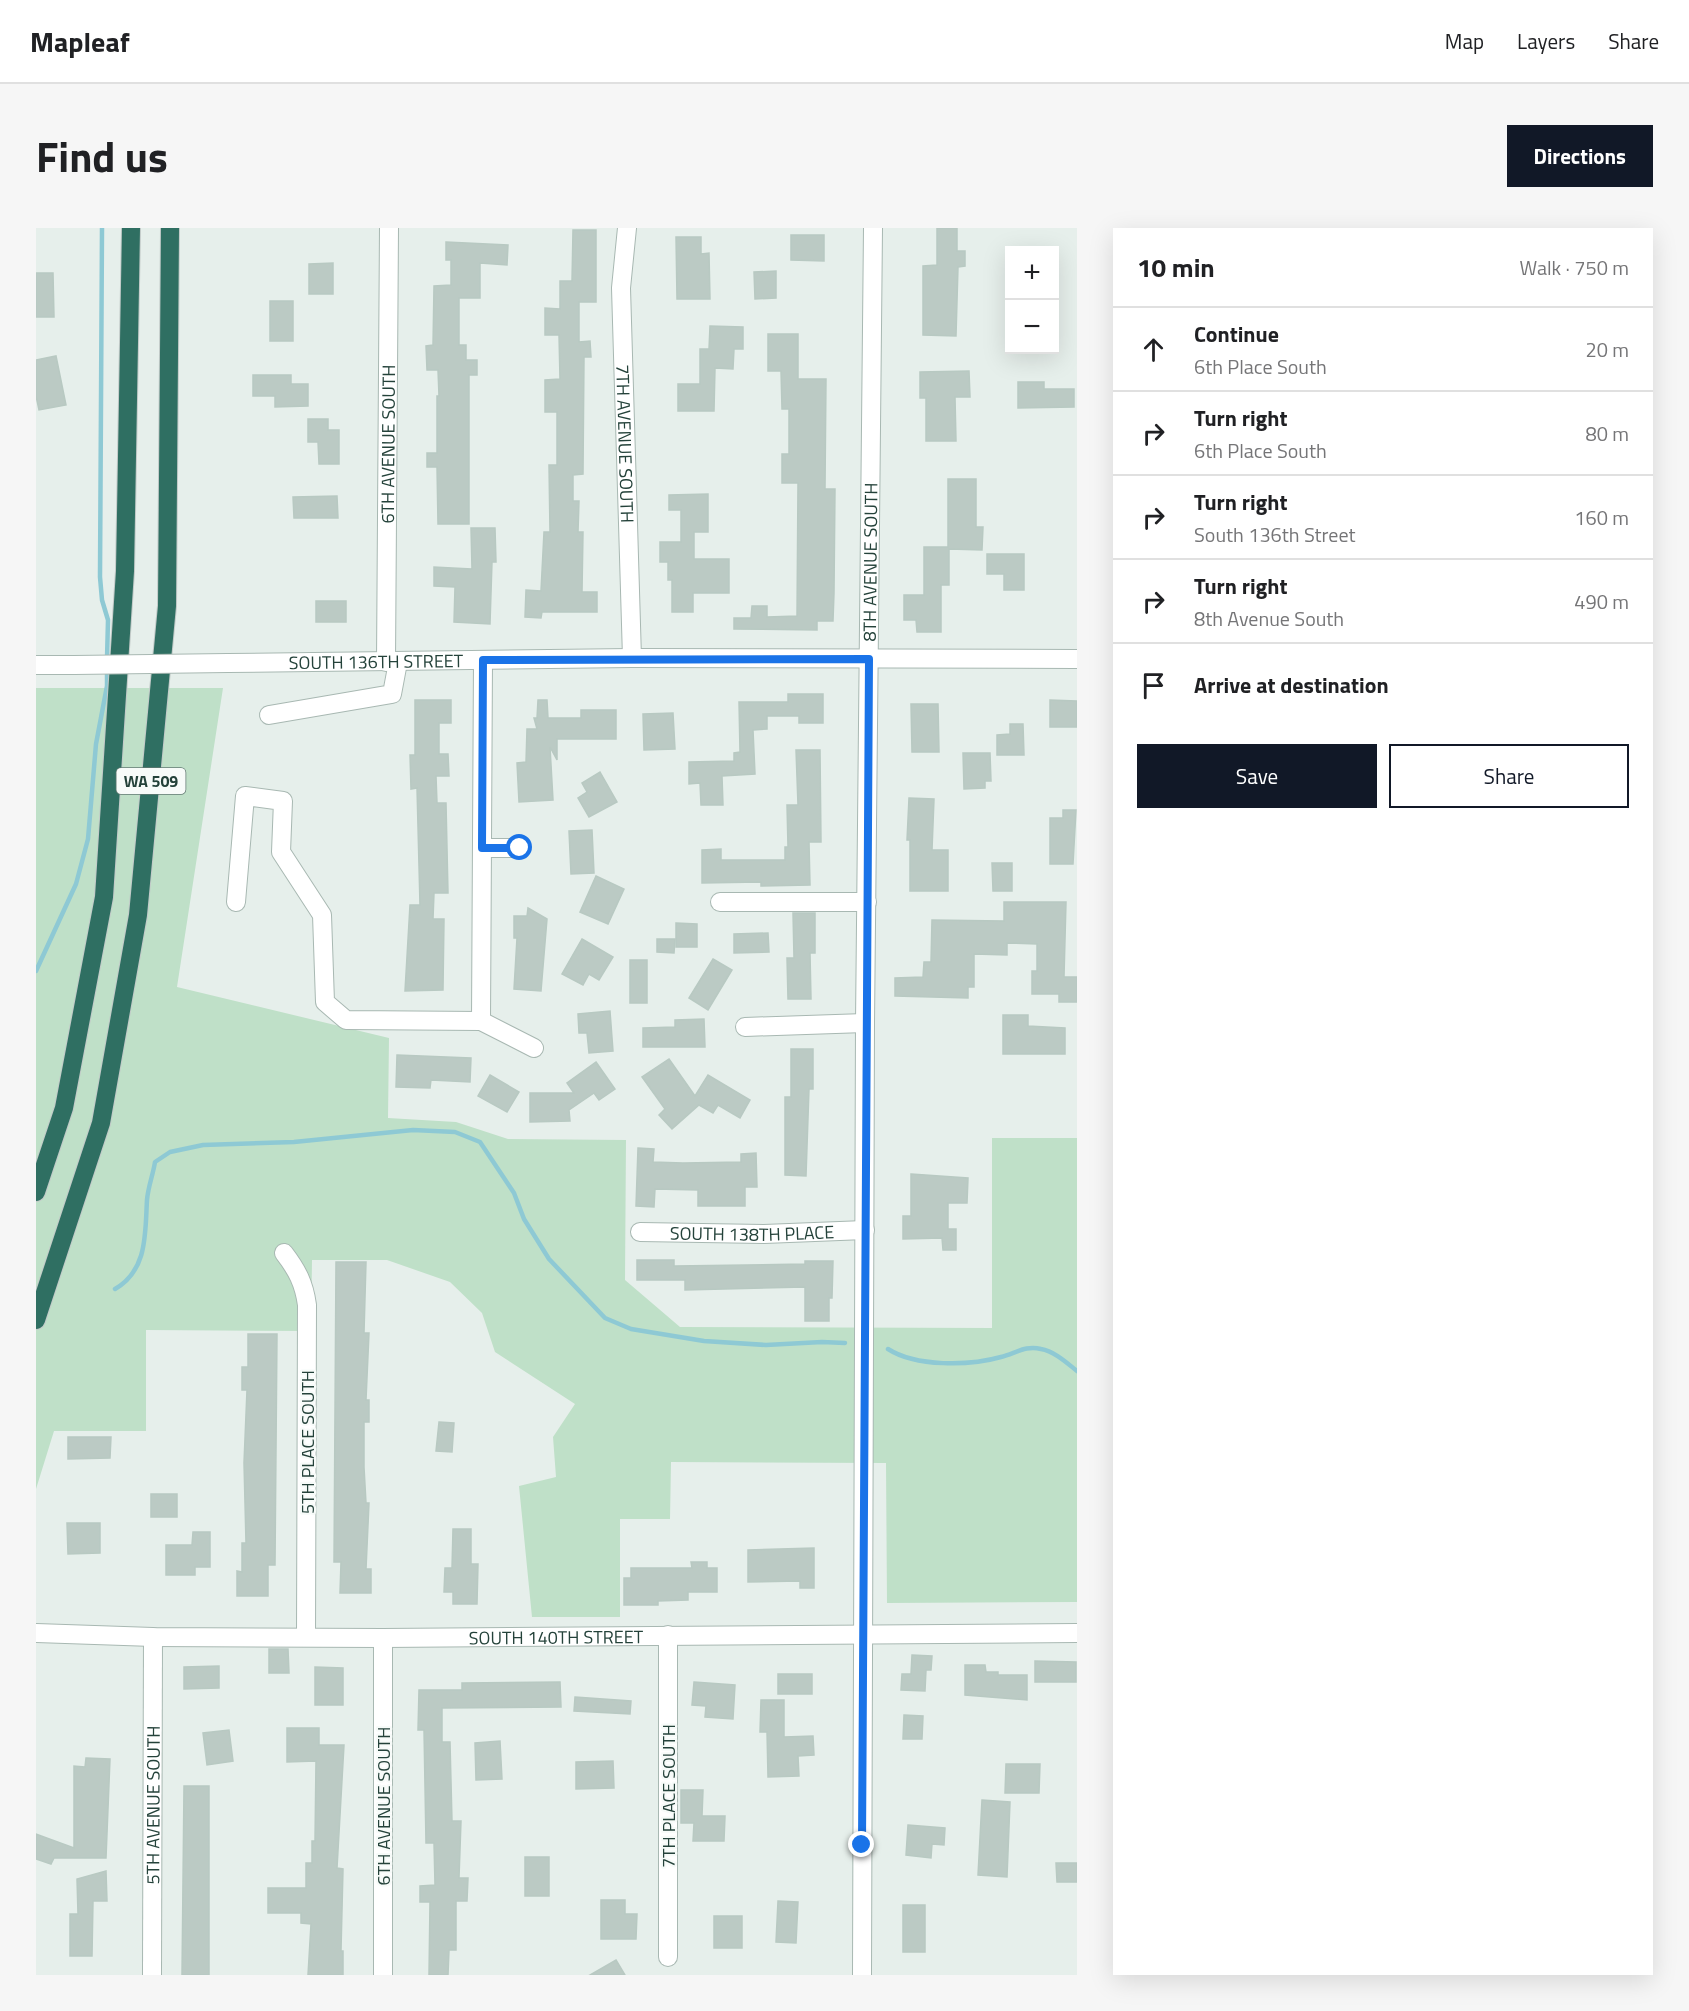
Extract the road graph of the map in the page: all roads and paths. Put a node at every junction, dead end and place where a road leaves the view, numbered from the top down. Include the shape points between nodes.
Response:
1 (131, 228) edge
2 (170, 228) edge
3 (389, 228) edge
4 (627, 228) edge
5 (873, 228) edge
6 (632, 658) junction
7 (869, 659) junction
8 (1077, 659) edge
9 (483, 660) junction
10 (392, 662) junction
11 (36, 665) edge
12 (269, 715) dead end
13 (482, 848) junction
14 (520, 848) dead end
15 (236, 902) dead end
16 (720, 902) dead end
17 (867, 902) junction
18 (481, 1021) junction
19 (865, 1023) junction
20 (745, 1027) dead end
21 (534, 1048) dead end
22 (36, 1192) edge
23 (865, 1230) junction
24 (640, 1232) dead end
25 (284, 1253) dead end
26 (36, 1320) edge
27 (36, 1633) edge
28 (1077, 1633) edge
29 (668, 1635) junction
30 (863, 1635) junction
31 (153, 1637) junction
32 (306, 1637) junction
33 (383, 1638) junction
34 (668, 1957) dead end
35 (152, 1975) edge
36 (383, 1975) edge
37 (862, 1975) edge

1 - 22 highway, WA 509 via 125,571 104,897 64,1108
2 - 26 highway, WA 509 via 167,606 138,915 100,1123
3 - 10 street, 6TH AVENUE SOUTH
4 - 6 street, 7TH AVENUE SOUTH via 621,288
5 - 7 street, 8TH AVENUE SOUTH
6 - 7 street, SOUTH 136TH STREET
6 - 9 street, SOUTH 136TH STREET
7 - 8 street, SOUTH 136TH STREET
7 - 17 street, 8TH AVENUE SOUTH
9 - 10 street, SOUTH 136TH STREET
9 - 13 street
10 - 11 street, SOUTH 136TH STREET, bridge
10 - 12 street, 6TH AVENUE SOUTH via 392,694
13 - 14 street
13 - 18 street
15 - 18 street via 245,796 283,801 281,852 322,915 325,1002 346,1020
16 - 17 street
17 - 19 street, 8TH AVENUE SOUTH
18 - 21 street
19 - 20 street
19 - 23 street, 8TH AVENUE SOUTH
23 - 24 street, SOUTH 138TH PLACE via 764,1234
23 - 30 street, 8TH AVENUE SOUTH
25 - 32 street, 5TH PLACE SOUTH via 298,1272 307,1305
27 - 31 street, SOUTH 140TH STREET
28 - 30 street, SOUTH 140TH STREET
29 - 30 street, SOUTH 140TH STREET
29 - 33 street, SOUTH 140TH STREET
29 - 34 street, 7TH PLACE SOUTH
30 - 37 street, 8TH AVENUE SOUTH
31 - 32 street, SOUTH 140TH STREET
31 - 35 street, 5TH AVENUE SOUTH
32 - 33 street, SOUTH 140TH STREET
33 - 36 street, 6TH AVENUE SOUTH

